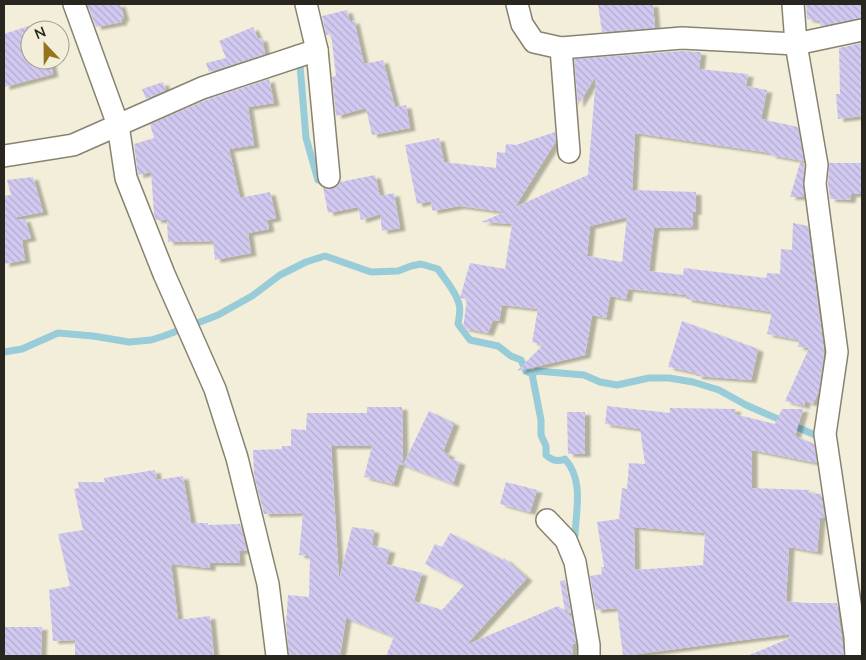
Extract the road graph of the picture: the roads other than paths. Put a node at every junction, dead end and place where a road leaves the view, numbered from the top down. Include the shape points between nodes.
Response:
1 (74, 4) edge
2 (306, 4) edge
3 (517, 4) edge
4 (793, 4) edge
5 (862, 30) edge
6 (796, 44) junction
7 (561, 48) junction
8 (317, 50) junction
9 (118, 125) junction
10 (569, 152) dead end
11 (4, 156) edge
12 (329, 177) dead end
13 (548, 520) dead end
14 (858, 643) edge
15 (277, 656) edge
16 (589, 656) edge

1 - 9 street
2 - 8 street
3 - 7 street via 522,24 534,42
4 - 6 street
5 - 6 street
6 - 7 street via 682,38
6 - 14 street via 817,165 815,184 837,352 825,434
7 - 10 street
8 - 9 street via 202,88
8 - 12 street
9 - 11 street via 73,144
9 - 15 street via 126,178 164,274 216,389 237,458 268,584
13 - 16 street via 566,540 575,562

